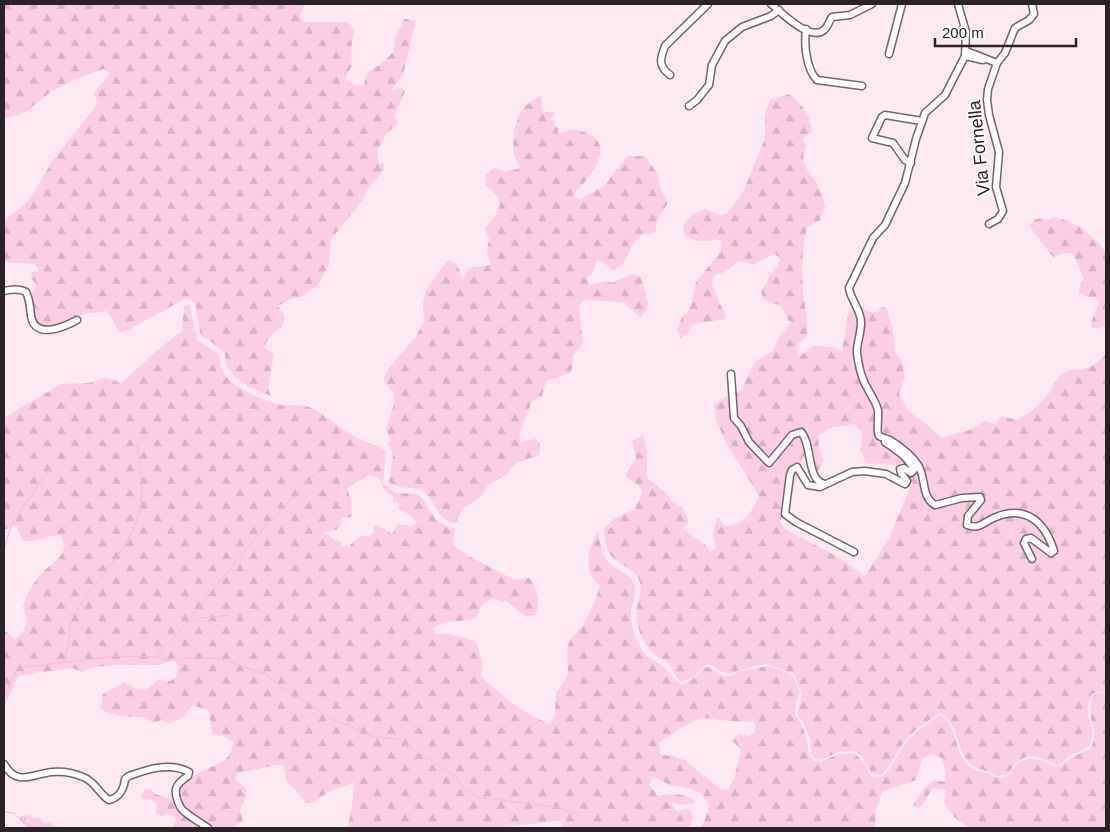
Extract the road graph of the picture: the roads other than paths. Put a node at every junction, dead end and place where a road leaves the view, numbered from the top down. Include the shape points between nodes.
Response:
1 (708, 4) edge
2 (771, 4) edge
3 (872, 4) edge
4 (902, 4) edge
5 (958, 4) edge
6 (1032, 4) edge
7 (779, 10) junction
8 (806, 29) junction
9 (890, 54) dead end
10 (966, 54) junction
11 (997, 63) junction
12 (670, 75) dead end
13 (862, 86) dead end
14 (689, 106) dead end
15 (922, 121) junction
16 (911, 163) junction
17 (989, 224) dead end
18 (4, 291) edge
19 (77, 320) dead end
20 (731, 374) dead end
21 (879, 436) junction
22 (825, 484) junction
23 (854, 552) dead end
24 (1032, 559) dead end
25 (4, 764) edge
26 (208, 828) edge

1 - 12 street via 665,46 661,65
2 - 7 street
3 - 8 street via 850,15 832,17 820,33
4 - 9 street
5 - 10 street via 966,32
6 - 11 street via 1034,14 1015,28 1005,53
7 - 8 street via 792,23
7 - 14 street via 742,27 725,41 712,65 709,85
8 - 13 street via 813,76 817,80
10 - 11 street
10 - 15 street via 945,95 925,113
11 - 17 street, Via Fornella via 987,100 999,152 996,187 1003,212
15 - 16 street
15 - 16 street via 884,116 872,138 893,143
16 - 21 street via 893,208 873,238 849,288 861,318 856,351 862,377 878,409
18 - 19 street via 26,292 33,322 43,330 66,326
20 - 22 street via 734,418 754,448 769,463 792,435 801,432 814,477 820,484
21 - 22 street via 913,467 911,473 900,469 907,481 905,484 886,474 865,471 852,472
21 - 24 street via 904,449 917,462 930,502 935,505 980,497 968,516 967,525 974,528 993,518 1016,512 1038,522 1051,540 1054,551 1051,553 1031,538 1026,539 1024,543
22 - 23 street via 820,487 808,484 799,469 794,467 785,514
25 - 26 street via 12,775 24,778 51,772 84,777 109,800 121,791 129,776 167,766 184,769 188,776 175,788 181,808

